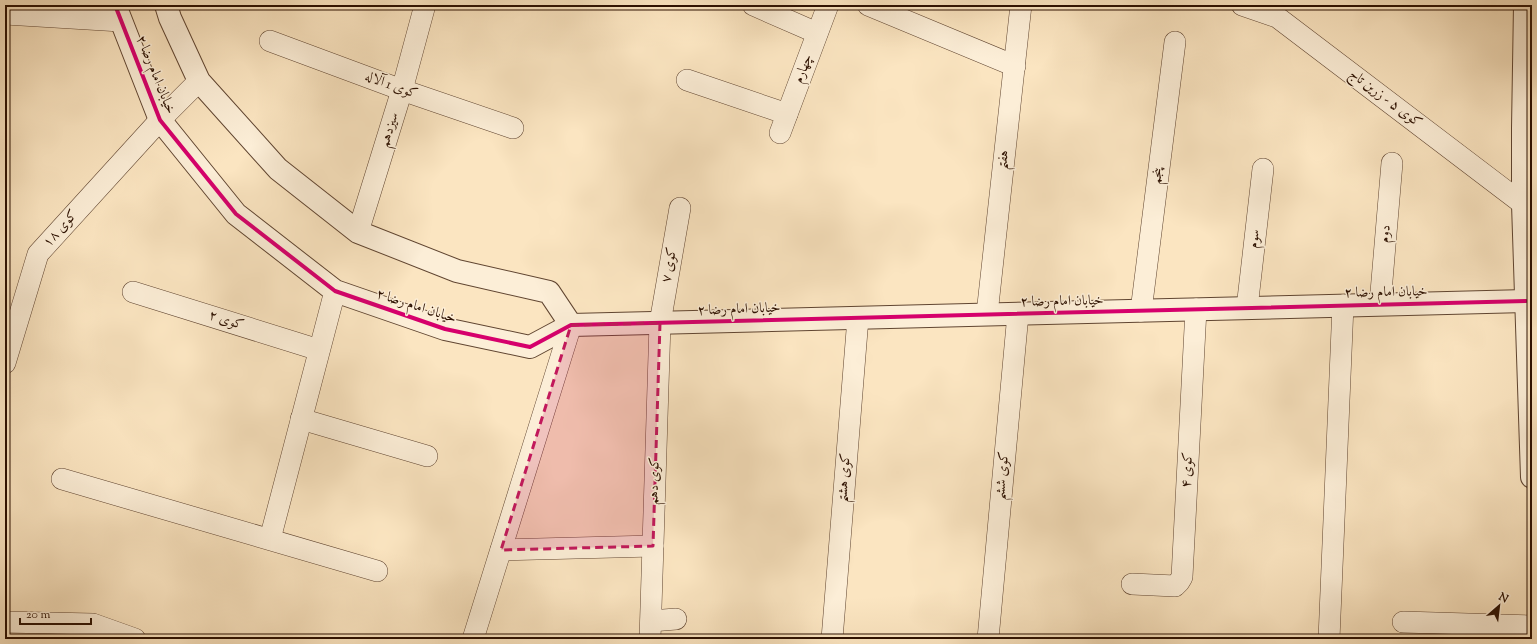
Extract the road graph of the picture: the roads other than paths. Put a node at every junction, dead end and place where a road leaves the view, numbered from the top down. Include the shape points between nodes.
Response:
1 (166, 5) edge
2 (425, 5) edge
3 (753, 5) edge
4 (828, 5) edge
5 (868, 5) edge
6 (1022, 5) edge
7 (1242, 5) edge
8 (1525, 5) edge
9 (1274, 11) edge
10 (118, 13) edge
11 (5, 14) edge
12 (817, 33) junction
13 (270, 41) dead end
14 (1175, 42) dead end
15 (1015, 66) junction
16 (687, 80) dead end
17 (199, 81) junction
18 (402, 90) junction
19 (160, 120) junction
20 (513, 128) dead end
21 (1392, 163) dead end
22 (1263, 169) dead end
23 (1523, 204) junction
24 (680, 208) dead end
25 (358, 232) junction
26 (334, 291) junction
27 (133, 292) dead end
28 (1526, 301) junction
29 (1380, 304) junction
30 (1343, 305) junction
31 (1248, 308) junction
32 (1196, 309) junction
33 (1141, 310) junction
34 (986, 314) junction
35 (1018, 314) junction
36 (858, 318) junction
37 (660, 323) junction
38 (571, 325) junction
39 (319, 350) junction
40 (5, 363) edge
41 (301, 419) junction
42 (427, 456) dead end
43 (62, 478) dead end
44 (1532, 478) edge
45 (270, 539) junction
46 (653, 546) junction
47 (500, 550) junction
48 (377, 572) dead end
49 (1132, 584) dead end
50 (676, 619) dead end
51 (5, 622) edge
52 (1403, 622) dead end
53 (1532, 626) edge
54 (650, 630) edge
55 (91, 632) edge
56 (135, 639) edge
57 (473, 639) edge
58 (832, 639) edge
59 (988, 639) edge
60 (1329, 639) edge

1 - 17 street
2 - 18 street, سیزدهم
3 - 12 street
4 - 12 street, چهارم
5 - 15 street
6 - 15 street, هفتم
7 - 9 street, کوی ۵ - زرین تاج
8 - 23 street
9 - 23 street, کوی ۵ - زرین تاج
10 - 11 street
10 - 19 street, خیابان امام رضا ۲
12 - 16 street, چهارم via 783,124
13 - 18 street, کوی 1 آلاله
14 - 33 street, پنجم
15 - 34 street, هفتم
17 - 19 street, کوی ۱۸
17 - 25 street via 278,169
18 - 20 street, کوی 1 آلاله
18 - 25 street, سیزدهم
19 - 26 street, خیابان امام رضا ۲ via 236,214
19 - 40 street, کوی ۱۸ via 38,254
21 - 29 street, دوم
22 - 31 street, سوم
23 - 28 street
24 - 37 street, کوی ۷
25 - 38 street via 457,271 549,292
26 - 38 street, خیابان امام رضا ۲ via 445,329 530,347
26 - 39 street
27 - 39 street, کوی ۲
28 - 29 street, خیابان امام رضا ۲
28 - 44 street
29 - 30 street, خیابان امام رضا ۲
30 - 31 street, خیابان امام رضا ۲
30 - 60 street
31 - 32 street, خیابان امام رضا ۲
32 - 33 street, خیابان امام رضا ۲
32 - 49 street, کوی ۴ via 1182,576 1175,586
33 - 35 street, خیابان امام رضا ۲
34 - 35 street, خیابان امام رضا ۲
34 - 36 street, خیابان امام رضا ۲
35 - 59 street, کوی ششم
36 - 37 street, خیابان امام رضا ۲
36 - 58 street, کوی هشتم
37 - 38 street, خیابان امام رضا ۲
37 - 46 street, کوی دهم
38 - 47 street
39 - 41 street
41 - 42 street
41 - 45 street
43 - 45 street
45 - 48 street
46 - 47 street
46 - 54 street, کوی دهم
47 - 57 street
50 - 54 street
51 - 55 street
52 - 53 street
55 - 56 street

